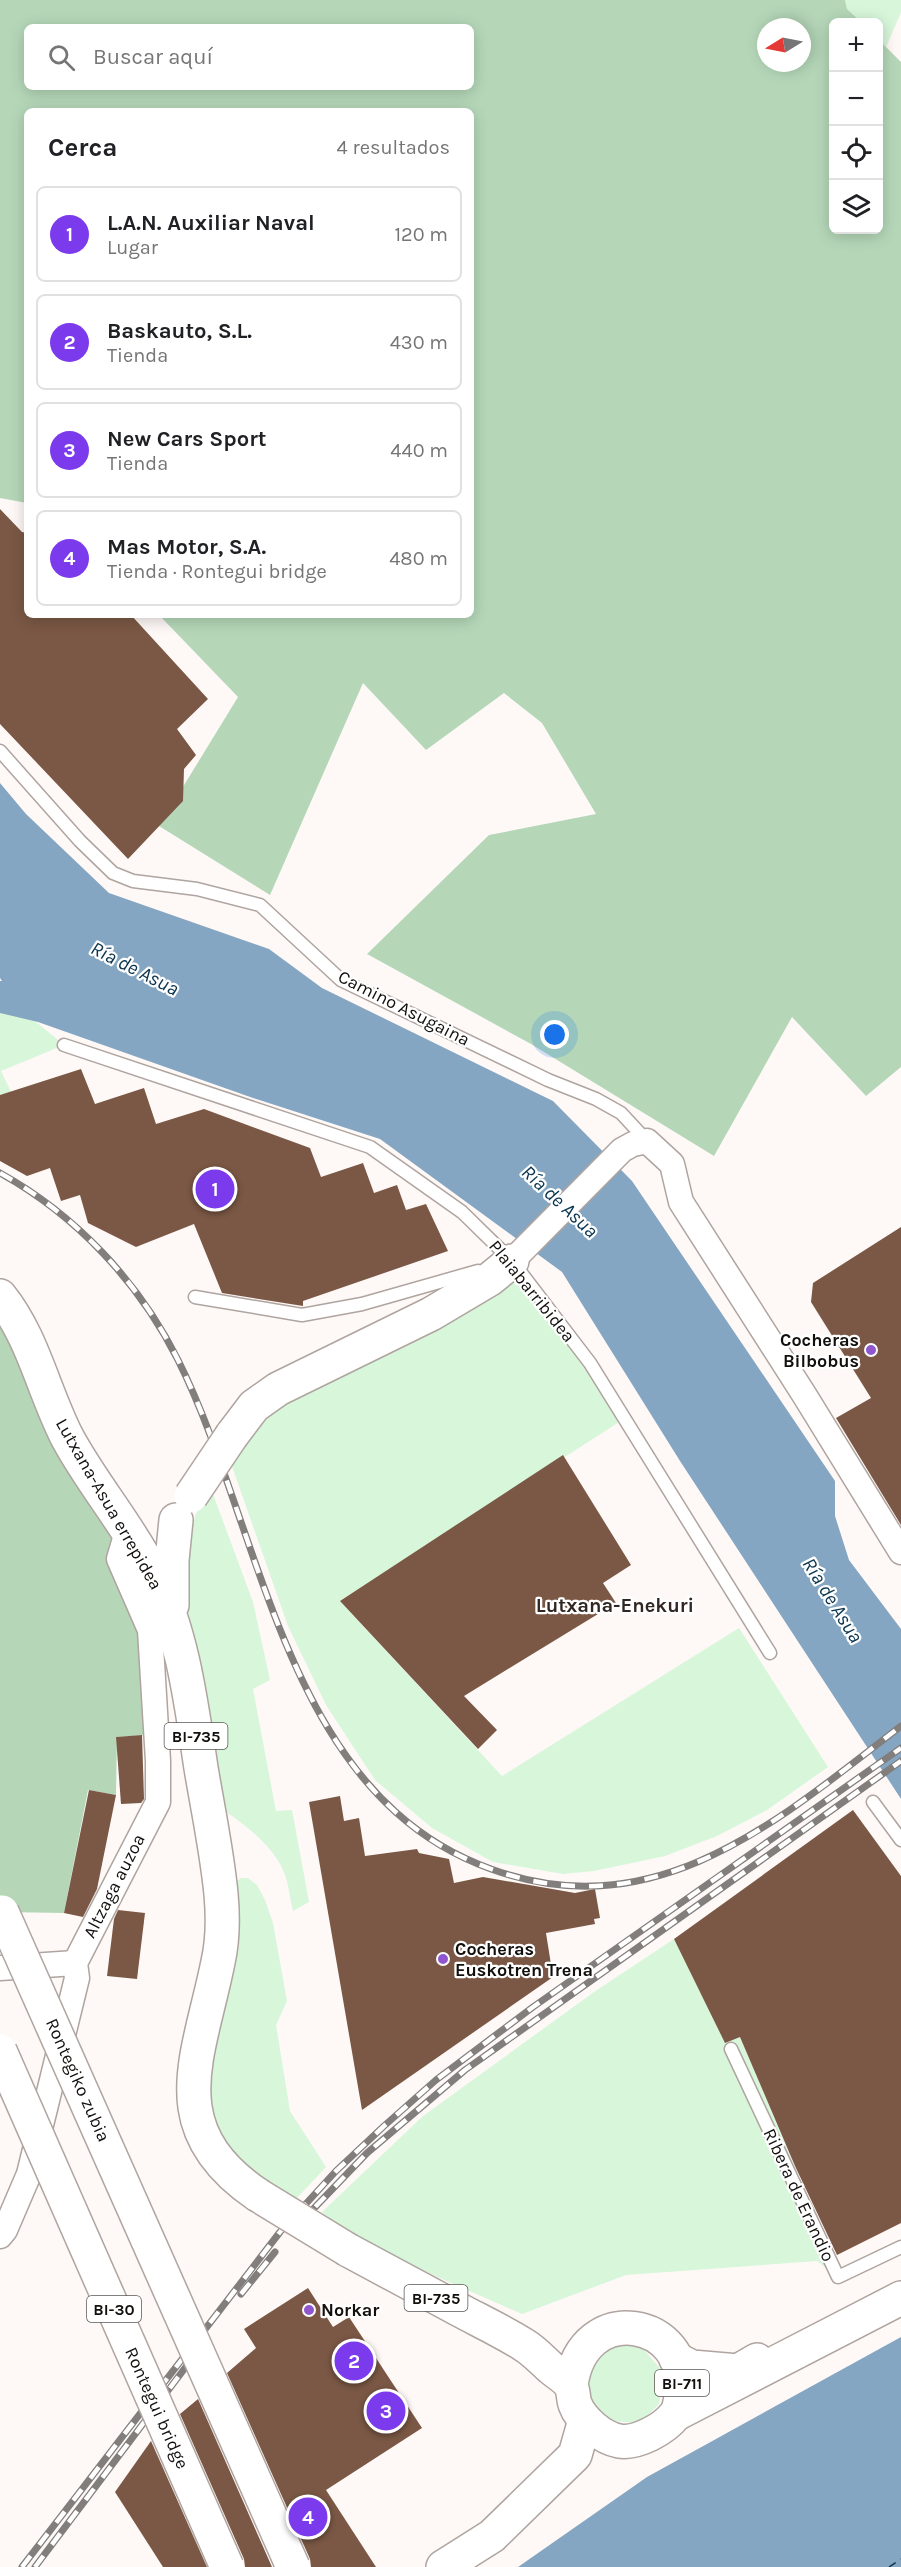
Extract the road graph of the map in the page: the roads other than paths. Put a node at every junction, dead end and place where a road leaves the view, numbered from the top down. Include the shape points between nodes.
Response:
1 (0, 751) edge
2 (64, 1045) dead end
3 (647, 1141) junction
4 (517, 1258) junction
5 (0, 1296) edge
6 (195, 1298) dead end
7 (184, 1508) junction
8 (134, 1543) junction
9 (901, 1552) edge
10 (172, 1618) junction
11 (770, 1653) dead end
12 (873, 1802) dead end
13 (901, 1840) edge
14 (2, 1912) dead end
15 (75, 1963) junction
16 (0, 1968) edge
17 (732, 2049) dead end
18 (0, 2051) edge
19 (0, 2236) edge
20 (901, 2247) edge
21 (901, 2283) edge
22 (901, 2298) edge
23 (525, 2345) junction
24 (583, 2349) junction
25 (676, 2359) junction
26 (571, 2385) junction
27 (676, 2414) junction
28 (585, 2420) junction
29 (619, 2441) junction
30 (227, 2567) edge
31 (293, 2567) edge
32 (443, 2567) edge
33 (484, 2567) edge

1 - 3 lane, Camino Asugaina via 113,873 133,881 197,889 260,905 341,980 613,1108
2 - 4 lane, Plaiabarribidea via 370,1147 462,1212
3 - 4 street via 622,1150
3 - 9 street via 672,1164 681,1202
4 - 6 lane via 362,1304 302,1315
4 - 7 main road, bridge via 431,1314 278,1389 254,1406
4 - 11 lane, Plaiabarribidea via 590,1363
5 - 8 main road, Lutxana-Asua errepidea / BI-735 via 15,1314 68,1438
7 - 8 main road
7 - 10 main road via 172,1560
8 - 10 main road, Lutxana-Asua errepidea / BI-735
8 - 15 street, Altzaga auzoa via 119,1559 150,1630 158,1802
10 - 23 main road, Lutxana-Asua errepidea / BI-735, bridge via 184,1663 221,1893 219,1960 195,2058 193,2090 200,2127 216,2159 237,2181 348,2250
12 - 13 lane
14 - 31 main road, Rontegiko zubia, bridge
15 - 16 street
15 - 19 street, Altzaga auzoa via 77,1978 29,2174
17 - 20 lane, Ribera de Erandio via 838,2277
18 - 30 main road, Rontegui bridge / BI-30, bridge
21 - 25 main road, BI-711 via 738,2371 692,2367
22 - 27 main road, BI-711
23 - 24 main road
23 - 26 main road
24 - 25 main road, BI-711 via 606,2332 634,2328 666,2344
24 - 26 main road via 574,2366
25 - 27 main road, BI-711 via 682,2375 682,2393
26 - 28 main road via 575,2404
27 - 29 main road, BI-711 via 651,2434
28 - 29 main road
28 - 32 main road via 575,2455 492,2536
29 - 33 main road

